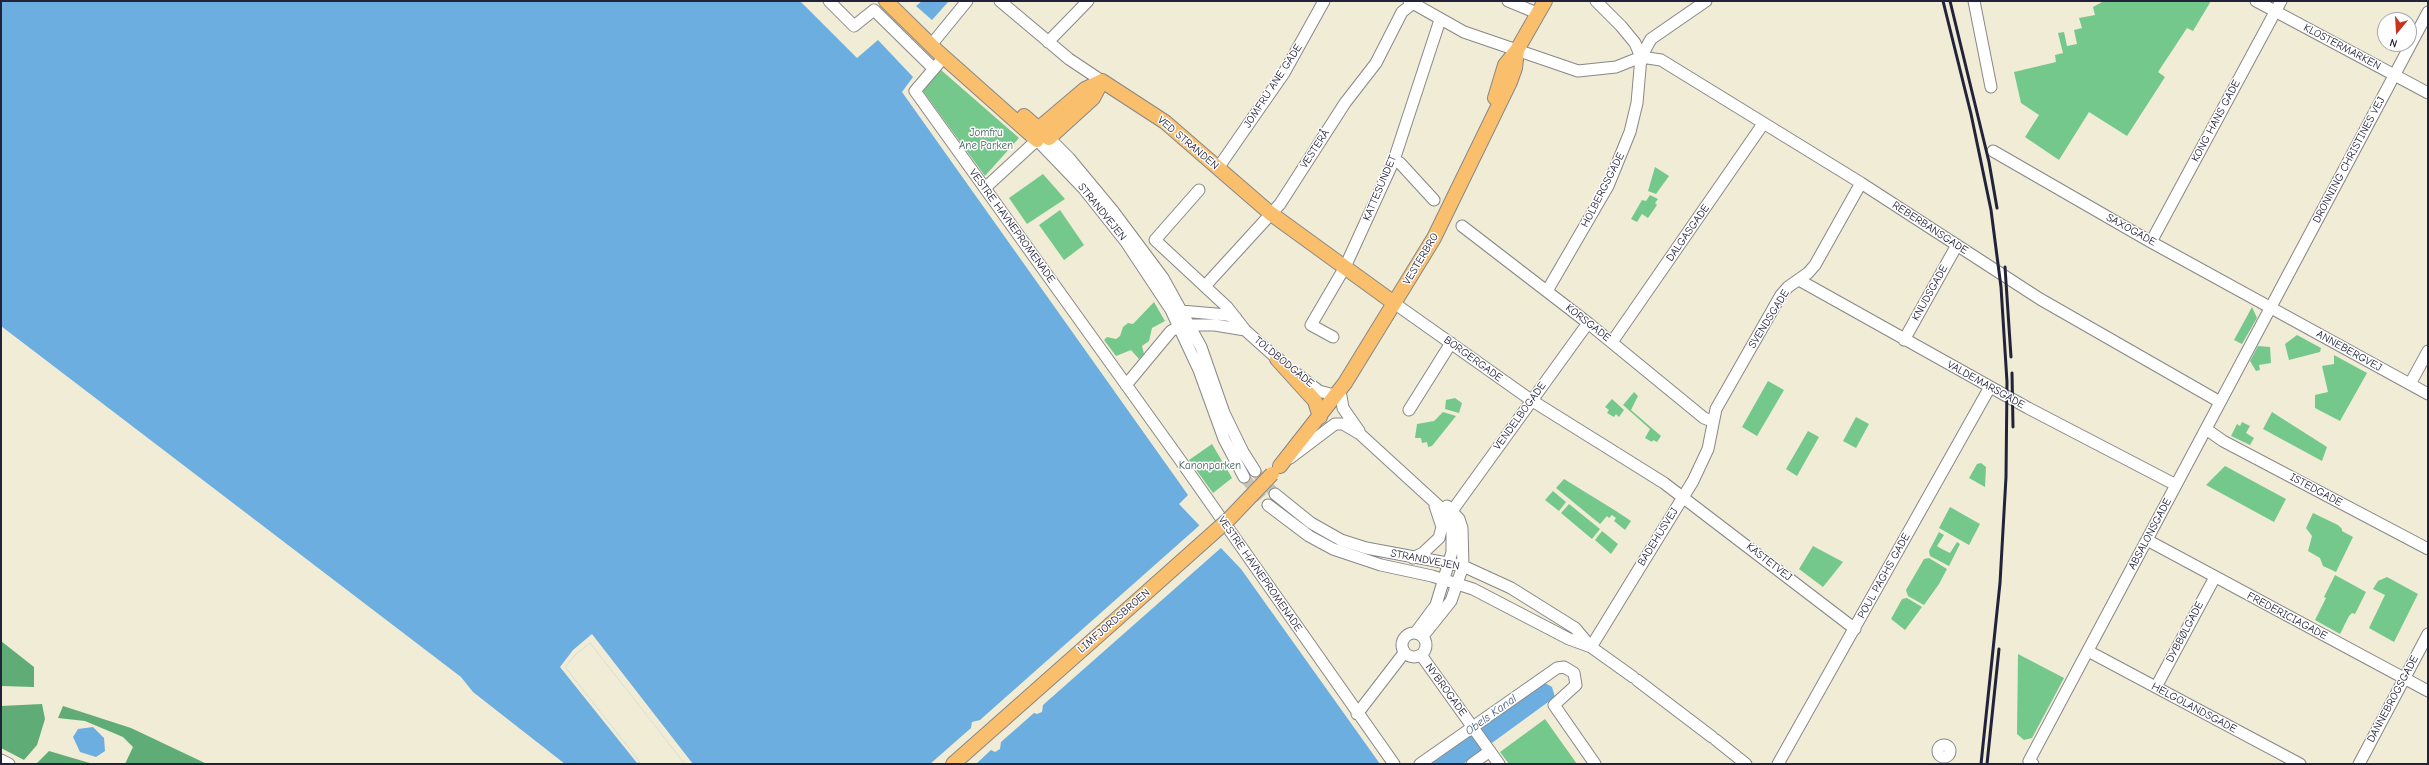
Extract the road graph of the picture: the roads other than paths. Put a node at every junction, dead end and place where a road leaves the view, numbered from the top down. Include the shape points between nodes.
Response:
1 (829, 1) edge
2 (886, 1) edge
3 (897, 1) edge
4 (967, 1) edge
5 (1000, 1) edge
6 (1088, 1) edge
7 (1324, 1) edge
8 (1508, 1) edge
9 (1596, 1) edge
10 (1706, 1) edge
11 (1974, 1) edge
12 (2256, 1) edge
13 (2281, 1) edge
14 (1413, 2) edge
15 (1541, 7) edge
16 (2275, 12) junction
17 (2428, 12) edge
18 (1440, 20) junction
19 (933, 42) junction
20 (1048, 42) junction
21 (1517, 50) junction
22 (944, 57) junction
23 (1641, 57) junction
24 (934, 69) junction
25 (2394, 75) junction
26 (1102, 81) junction
27 (1991, 87) dead end
28 (2428, 93) edge
29 (1763, 124) junction
30 (1042, 136) junction
31 (1992, 151) dead end
32 (1394, 160) junction
33 (1218, 168) junction
34 (1861, 183) junction
35 (985, 188) junction
36 (1199, 190) dead end
37 (1434, 200) dead end
38 (1270, 213) junction
39 (1462, 226) dead end
40 (2151, 242) junction
41 (1957, 245) junction
42 (1345, 267) junction
43 (1799, 280) junction
44 (1205, 286) junction
45 (1547, 291) junction
46 (1394, 303) junction
47 (2270, 307) junction
48 (1181, 311) junction
49 (1237, 319) junction
50 (1588, 323) junction
51 (1184, 325) junction
52 (1245, 330) junction
53 (1333, 337) dead end
54 (1904, 340) junction
55 (1612, 342) junction
56 (1451, 343) junction
57 (2428, 351) edge
58 (1277, 359) junction
59 (2410, 384) junction
60 (1126, 385) junction
61 (1990, 387) junction
62 (1341, 391) junction
63 (2428, 394) edge
64 (1531, 400) junction
65 (2220, 402) junction
66 (1409, 410) dead end
67 (1320, 417) junction
68 (1712, 421) junction
69 (2206, 429) junction
70 (1360, 434) junction
71 (1276, 470) junction
72 (1255, 471) tunnel mouth
73 (1244, 477) tunnel mouth
74 (2176, 485) junction
75 (1275, 494) tunnel mouth
76 (1429, 495) junction
77 (1683, 497) junction
78 (1268, 505) tunnel mouth
79 (1452, 510) junction
80 (2147, 540) junction
81 (2428, 549) edge
82 (1413, 558) junction
83 (1450, 564) junction
84 (1463, 566) junction
85 (2215, 577) junction
86 (1444, 579) junction
87 (1458, 583) junction
88 (1855, 629) junction
89 (1419, 634) junction
90 (2428, 634) edge
91 (1591, 647) junction
92 (2088, 651) junction
93 (1404, 653) junction
94 (1421, 655) junction
95 (2404, 679) junction
96 (2156, 687) junction
97 (2428, 691) edge
98 (1357, 714) junction
99 (1473, 728) junction
100 (1489, 750) junction
101 (1, 760) edge
102 (2031, 763) edge
103 (9, 764) edge
104 (953, 764) edge
105 (1394, 764) edge
106 (1420, 764) edge
107 (1472, 764) edge
108 (1499, 764) edge
109 (1595, 764) edge
110 (1746, 764) edge
111 (1778, 764) edge
112 (2300, 764) edge
113 (2359, 764) edge

1 - 24 street via 854,26 874,10
2 - 19 main road, STRANDVEJEN
3 - 19 main road, STRANDVEJEN
4 - 19 street
5 - 20 street, VED STRANDEN
6 - 20 street
7 - 33 street, JOMFRU ANE GADE via 1280,79
8 - 15 street, VESTERBRO
9 - 23 street via 1635,43
10 - 23 street via 1651,39
11 - 27 street
12 - 16 street, KLOSTERMARKEN
13 - 16 street, KONG HANS GADE
14 - 18 street
14 - 38 street, VESTERÅ via 1402,12 1376,63 1334,119 1280,204
15 - 21 main road, VESTERBRO
16 - 25 street, KLOSTERMARKEN
16 - 40 street, KONG HANS GADE
17 - 25 street, DRONNING CHRISTINES VEJ
18 - 21 street via 1464,32
18 - 32 street, KATTESUNDET
19 - 22 main road, STRANDVEJEN
19 - 30 main road, STRANDVEJEN
20 - 26 street, VED STRANDEN
21 - 23 street via 1578,71 1616,67
21 - 46 main road, VESTERBRO via 1510,82 1434,238
22 - 24 street
22 - 30 main road, STRANDVEJEN
23 - 29 street, REBERBANSGADE via 1661,60
23 - 45 street, HOLBERGSGADE via 1637,103 1622,155 1608,186
24 - 35 street, VESTRE HAVNEPROMENADE via 915,91
25 - 28 street, KLOSTERMARKEN
25 - 47 street, DRONNING CHRISTINES VEJ
26 - 30 main road via 1085,89
26 - 33 main road, VED STRANDEN via 1165,122
29 - 34 street, REBERBANSGADE
29 - 55 street, DALGASGADE
30 - 35 street
30 - 48 street, STRANDVEJEN via 1069,158 1130,232 1163,278
30 - 51 street, STRANDVEJEN via 1126,242
31 - 40 street, SAXOGADE
32 - 37 street via 1400,163
32 - 42 street, KATTESUNDET
33 - 38 main road, VED STRANDEN
34 - 41 street, REBERBANSGADE
34 - 43 street, SVENDSGADE via 1815,265
35 - 60 street, VESTRE HAVNEPROMENADE
36 - 44 street via 1155,240
38 - 42 main road, BORGERGADE
38 - 44 street, VESTERÅ
39 - 45 street, KORSGADE
40 - 47 street, SAXOGADE
41 - 54 street, KNUDSGADE
41 - 65 street, REBERBANSGADE via 2040,299
42 - 46 main road, BORGERGADE
42 - 53 street, KATTESUNDET via 1312,325
43 - 54 street, VALDEMARSGADE
43 - 68 street, SVENDSGADE via 1781,295 1716,409
44 - 49 street, TOLDBODGADE
45 - 50 street, KORSGADE
46 - 56 street, BORGERGADE
46 - 62 main road, VESTERBRO
47 - 59 street, ANNEBERGVEJ
47 - 65 street, ABSALONSGADE
48 - 49 street via 1227,315
48 - 51 street, STRANDVEJEN
49 - 52 street, TOLDBODGADE
50 - 55 street, KORSGADE
50 - 64 street, VENDELBOGADE
51 - 52 street via 1223,326
51 - 60 street via 1171,331
51 - 72 street, STRANDVEJEN via 1201,347 1224,413
51 - 73 street, STRANDVEJEN via 1224,439
52 - 58 street, TOLDBODGADE
54 - 61 street, VALDEMARSGADE
55 - 68 street, KORSGADE via 1704,418
56 - 64 street, BORGERGADE
56 - 66 street
57 - 59 street
58 - 62 street, TOLDBODGADE via 1319,391 1330,394
58 - 67 main road via 1315,401
59 - 63 street, ANNEBERGVEJ
60 - 98 street, VESTRE HAVNEPROMENADE
61 - 74 street, VALDEMARSGADE
61 - 88 street, POUL PAGHS GADE
62 - 67 main road, VESTERBRO
62 - 70 street via 1342,408
62 - 71 main road, VESTERBRO via 1324,420
64 - 77 street, BORGERGADE via 1664,482
64 - 79 street, VENDELBOGADE
65 - 69 street, ABSALONSGADE
67 - 71 main road, VESTERBRO
68 - 77 street, BADEHUSVEJ via 1708,449
69 - 74 street, ABSALONSGADE
69 - 81 street, ISTEDGADE via 2223,441
70 - 71 street via 1343,424 1335,424
70 - 76 street
71 - 104 main road, LIMFJORDSBROEN, bridge via 1229,519
74 - 80 street, ABSALONSGADE
75 - 82 street, STRANDVEJEN via 1311,523 1341,540
76 - 79 street
76 - 82 street via 1442,527 1439,538 1423,553
76 - 83 street via 1448,519 1452,542
77 - 88 street, KASTETVEJ
77 - 91 street, BADEHUSVEJ
78 - 86 street, STRANDVEJEN via 1309,536 1333,549 1381,565
79 - 84 street via 1462,528
80 - 85 street, FREDERICIAGADE
80 - 92 street, ABSALONSGADE
82 - 83 street, STRANDVEJEN
83 - 84 street, STRANDVEJEN
83 - 86 street
84 - 87 street
84 - 91 street, STRANDVEJEN via 1511,588 1568,624
85 - 95 street, FREDERICIAGADE
85 - 96 street, DYBBØLGADE
86 - 87 street, STRANDVEJEN
86 - 89 street via 1436,605
87 - 89 street via 1451,601
87 - 91 street, STRANDVEJEN via 1495,599 1568,639
88 - 111 street, POUL PAGHS GADE
89 - 93 street via 1404,637 1401,645
89 - 94 street via 1426,647
90 - 95 street, DANNEBROGSGADE
91 - 110 street, STRANDVEJEN
92 - 96 street, HELGOLANDSGADE
92 - 102 street, ABSALONSGADE
93 - 94 street via 1411,657
93 - 98 street
94 - 99 street, NYBROGADE
95 - 97 street, FREDERICIAGADE
95 - 113 street, DANNEBROGSGADE
96 - 112 street, HELGOLANDSGADE
98 - 105 street, VESTRE HAVNEPROMENADE
99 - 100 street, NYBROGADE
99 - 106 street
99 - 109 street via 1557,668 1564,666 1574,673 1577,679 1573,690 1554,705
100 - 107 street
100 - 108 street, NYBROGADE
101 - 103 street

